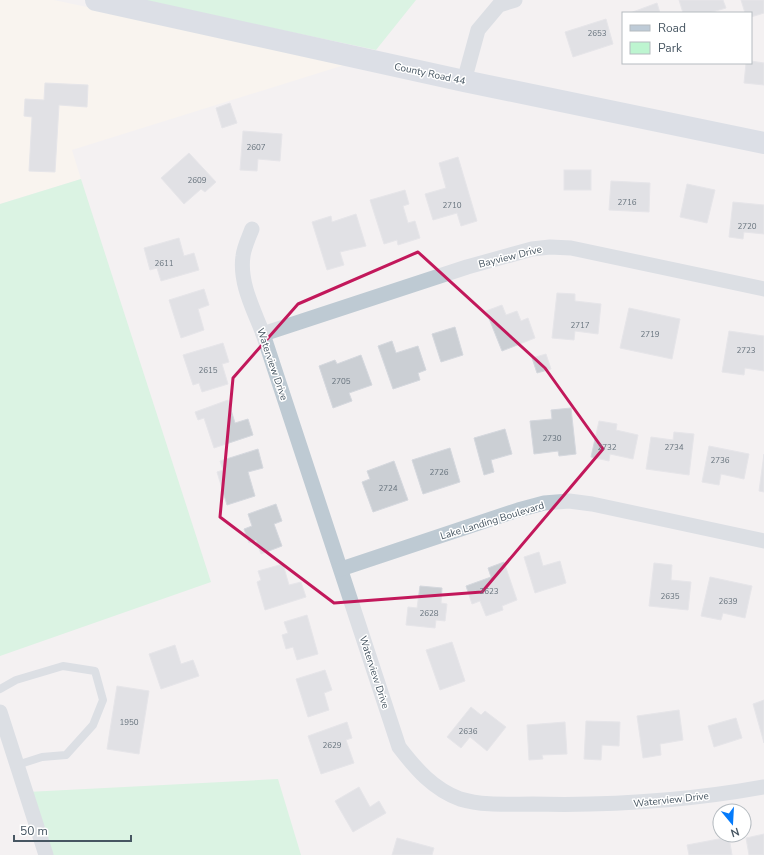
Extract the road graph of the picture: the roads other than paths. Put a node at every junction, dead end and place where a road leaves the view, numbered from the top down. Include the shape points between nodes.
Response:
1 (96, 0) edge
2 (515, 0) edge
3 (464, 81) junction
4 (764, 143) edge
5 (252, 229) dead end
6 (764, 289) edge
7 (263, 334) junction
8 (764, 541) edge
9 (341, 569) junction
10 (0, 689) edge
11 (0, 712) edge
12 (17, 765) junction
13 (764, 787) edge
14 (46, 855) edge

1 - 3 main road, County Road 44
2 - 3 street via 499,5 478,30
3 - 4 main road, County Road 44
5 - 7 street, Waterview Drive via 243,255 243,273 246,291
6 - 7 street, Bayview Drive via 571,248 550,247 532,249 467,267
7 - 9 street, Waterview Drive
8 - 9 street, Lake Landing Boulevard via 569,501 544,503 473,523
9 - 13 street, Waterview Drive via 399,746 414,767 442,791 482,803 582,805 702,797
10 - 12 lane via 16,680 63,666 95,671 103,700 93,725 66,755 42,757
11 - 12 street
12 - 14 street

